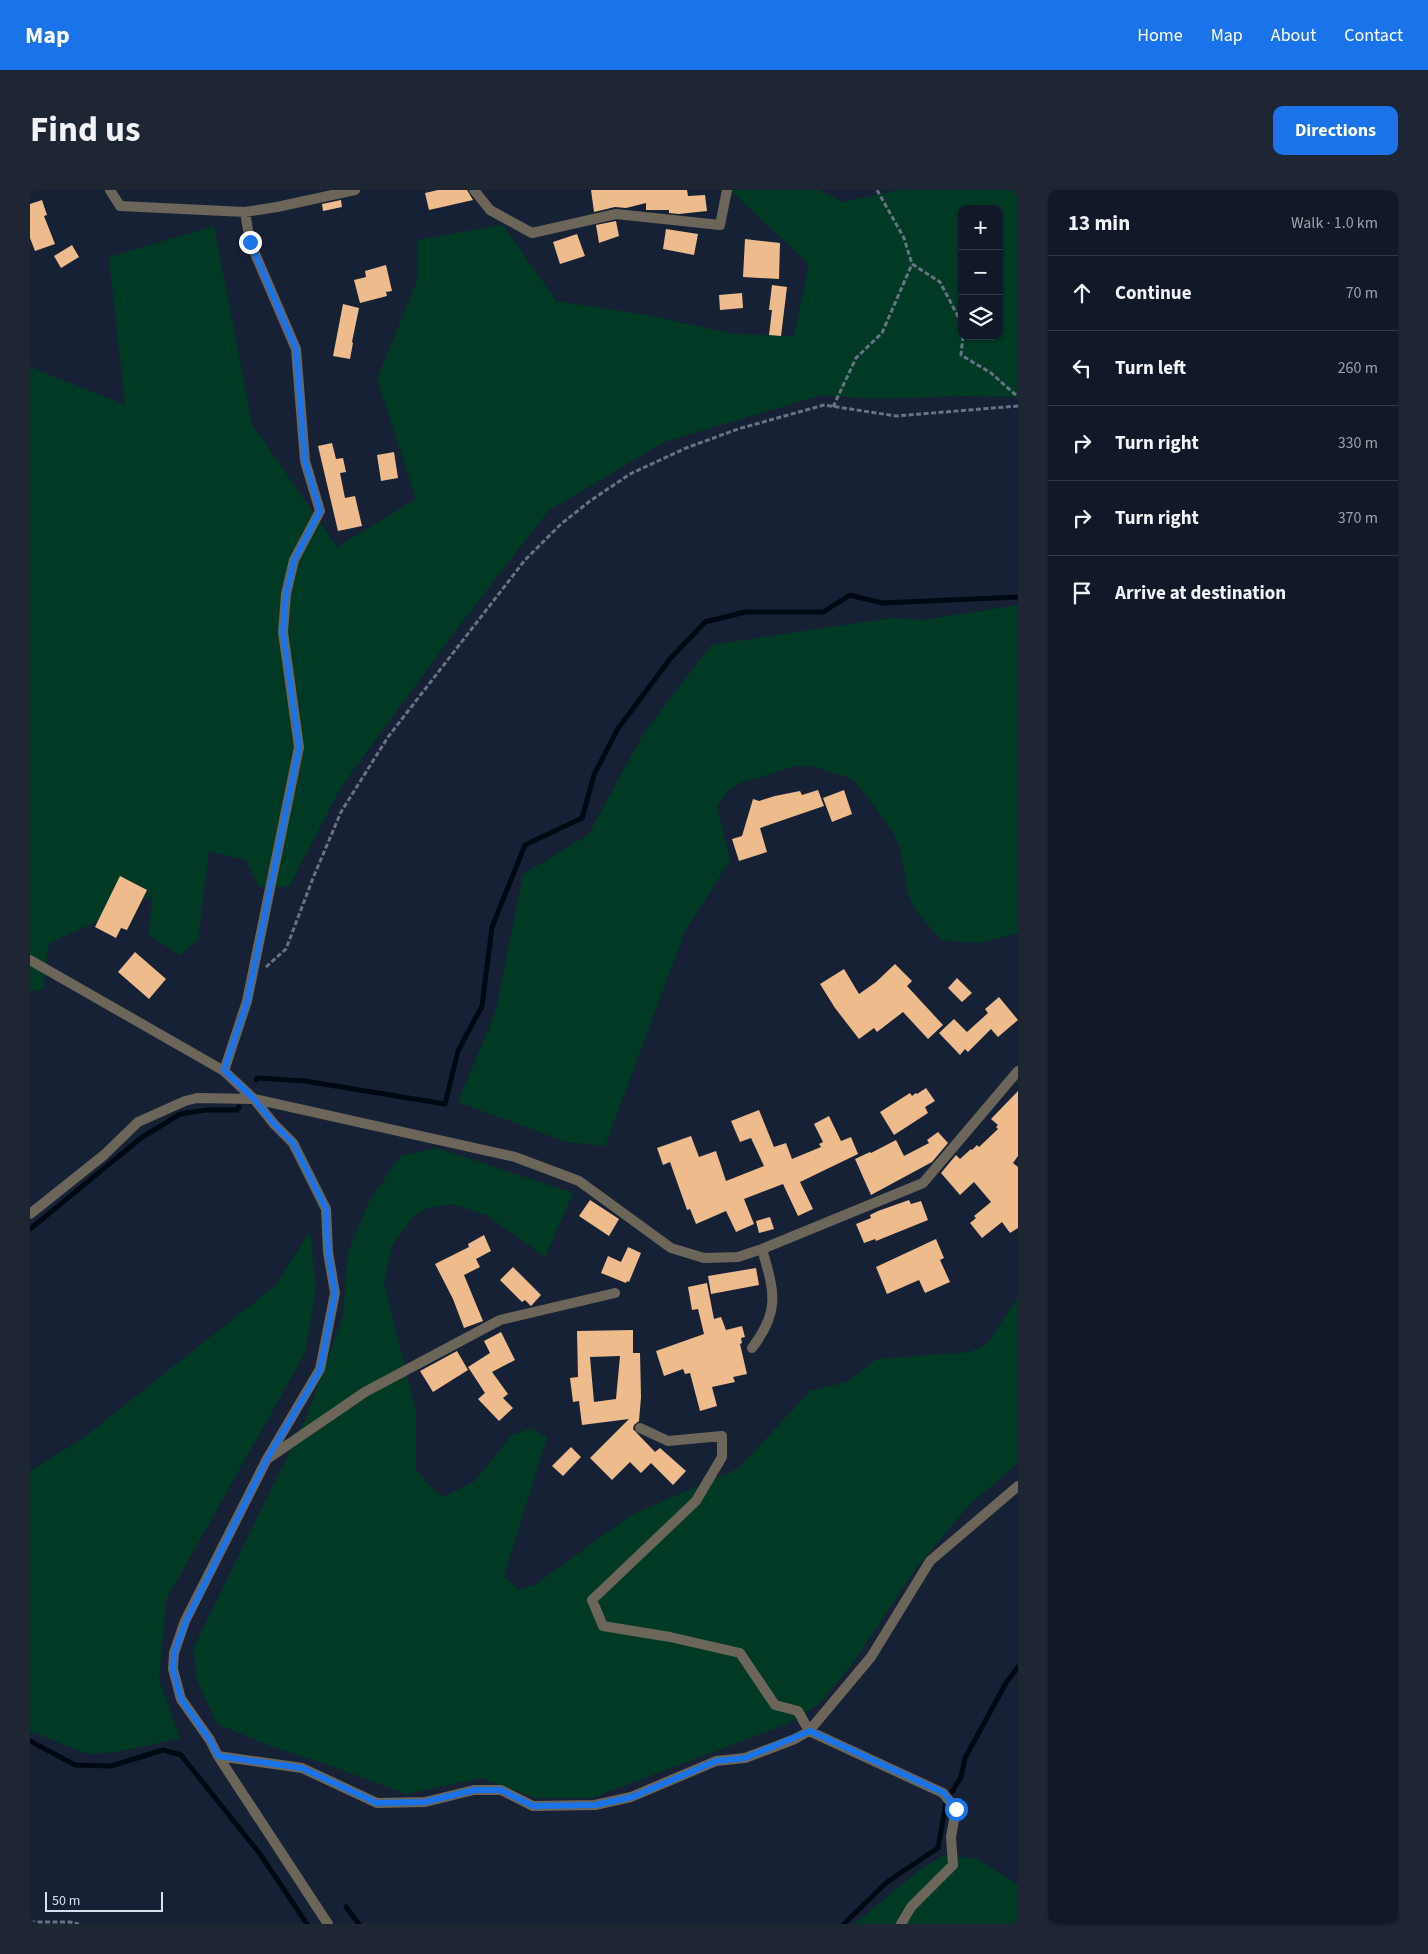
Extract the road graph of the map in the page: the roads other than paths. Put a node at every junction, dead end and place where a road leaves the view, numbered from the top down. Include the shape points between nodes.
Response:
1 (110, 190) edge
2 (355, 190) edge
3 (474, 190) edge
4 (727, 190) edge
5 (245, 212) junction
6 (30, 960) edge
7 (224, 1070) junction
8 (1018, 1071) edge
9 (254, 1099) junction
10 (30, 1214) edge
11 (762, 1249) junction
12 (615, 1293) dead end
13 (752, 1348) dead end
14 (640, 1428) dead end
15 (267, 1459) junction
16 (1018, 1486) edge
17 (810, 1731) junction
18 (218, 1756) junction
19 (328, 1924) edge
20 (901, 1924) edge

1 - 5 street via 120,206
2 - 5 street
3 - 4 street via 490,210 532,233 616,214 720,225
5 - 7 street via 250,242 296,349 305,461 320,511 294,560 286,594 283,632 299,747 247,1002
6 - 7 street
7 - 9 street
8 - 11 street via 923,1183
9 - 10 street via 197,1098 138,1122 104,1155
9 - 11 street via 515,1156 579,1181 671,1248 704,1258 738,1257
9 - 15 street via 293,1143 326,1209 328,1252 335,1293 320,1370
11 - 13 street via 773,1289 771,1313 763,1334
12 - 15 street via 500,1320 365,1392
14 - 17 street via 668,1441 722,1436 722,1457 696,1501 592,1600 603,1626 740,1653 776,1705 798,1711
15 - 18 street via 186,1621 174,1653 173,1669 181,1699
16 - 17 street via 930,1560 871,1657
17 - 18 street via 745,1758 716,1761 632,1797 595,1805 533,1806 501,1790 474,1790 425,1802 377,1803 302,1768
17 - 20 street via 944,1793 956,1809 951,1837 953,1865 911,1907
18 - 19 street

